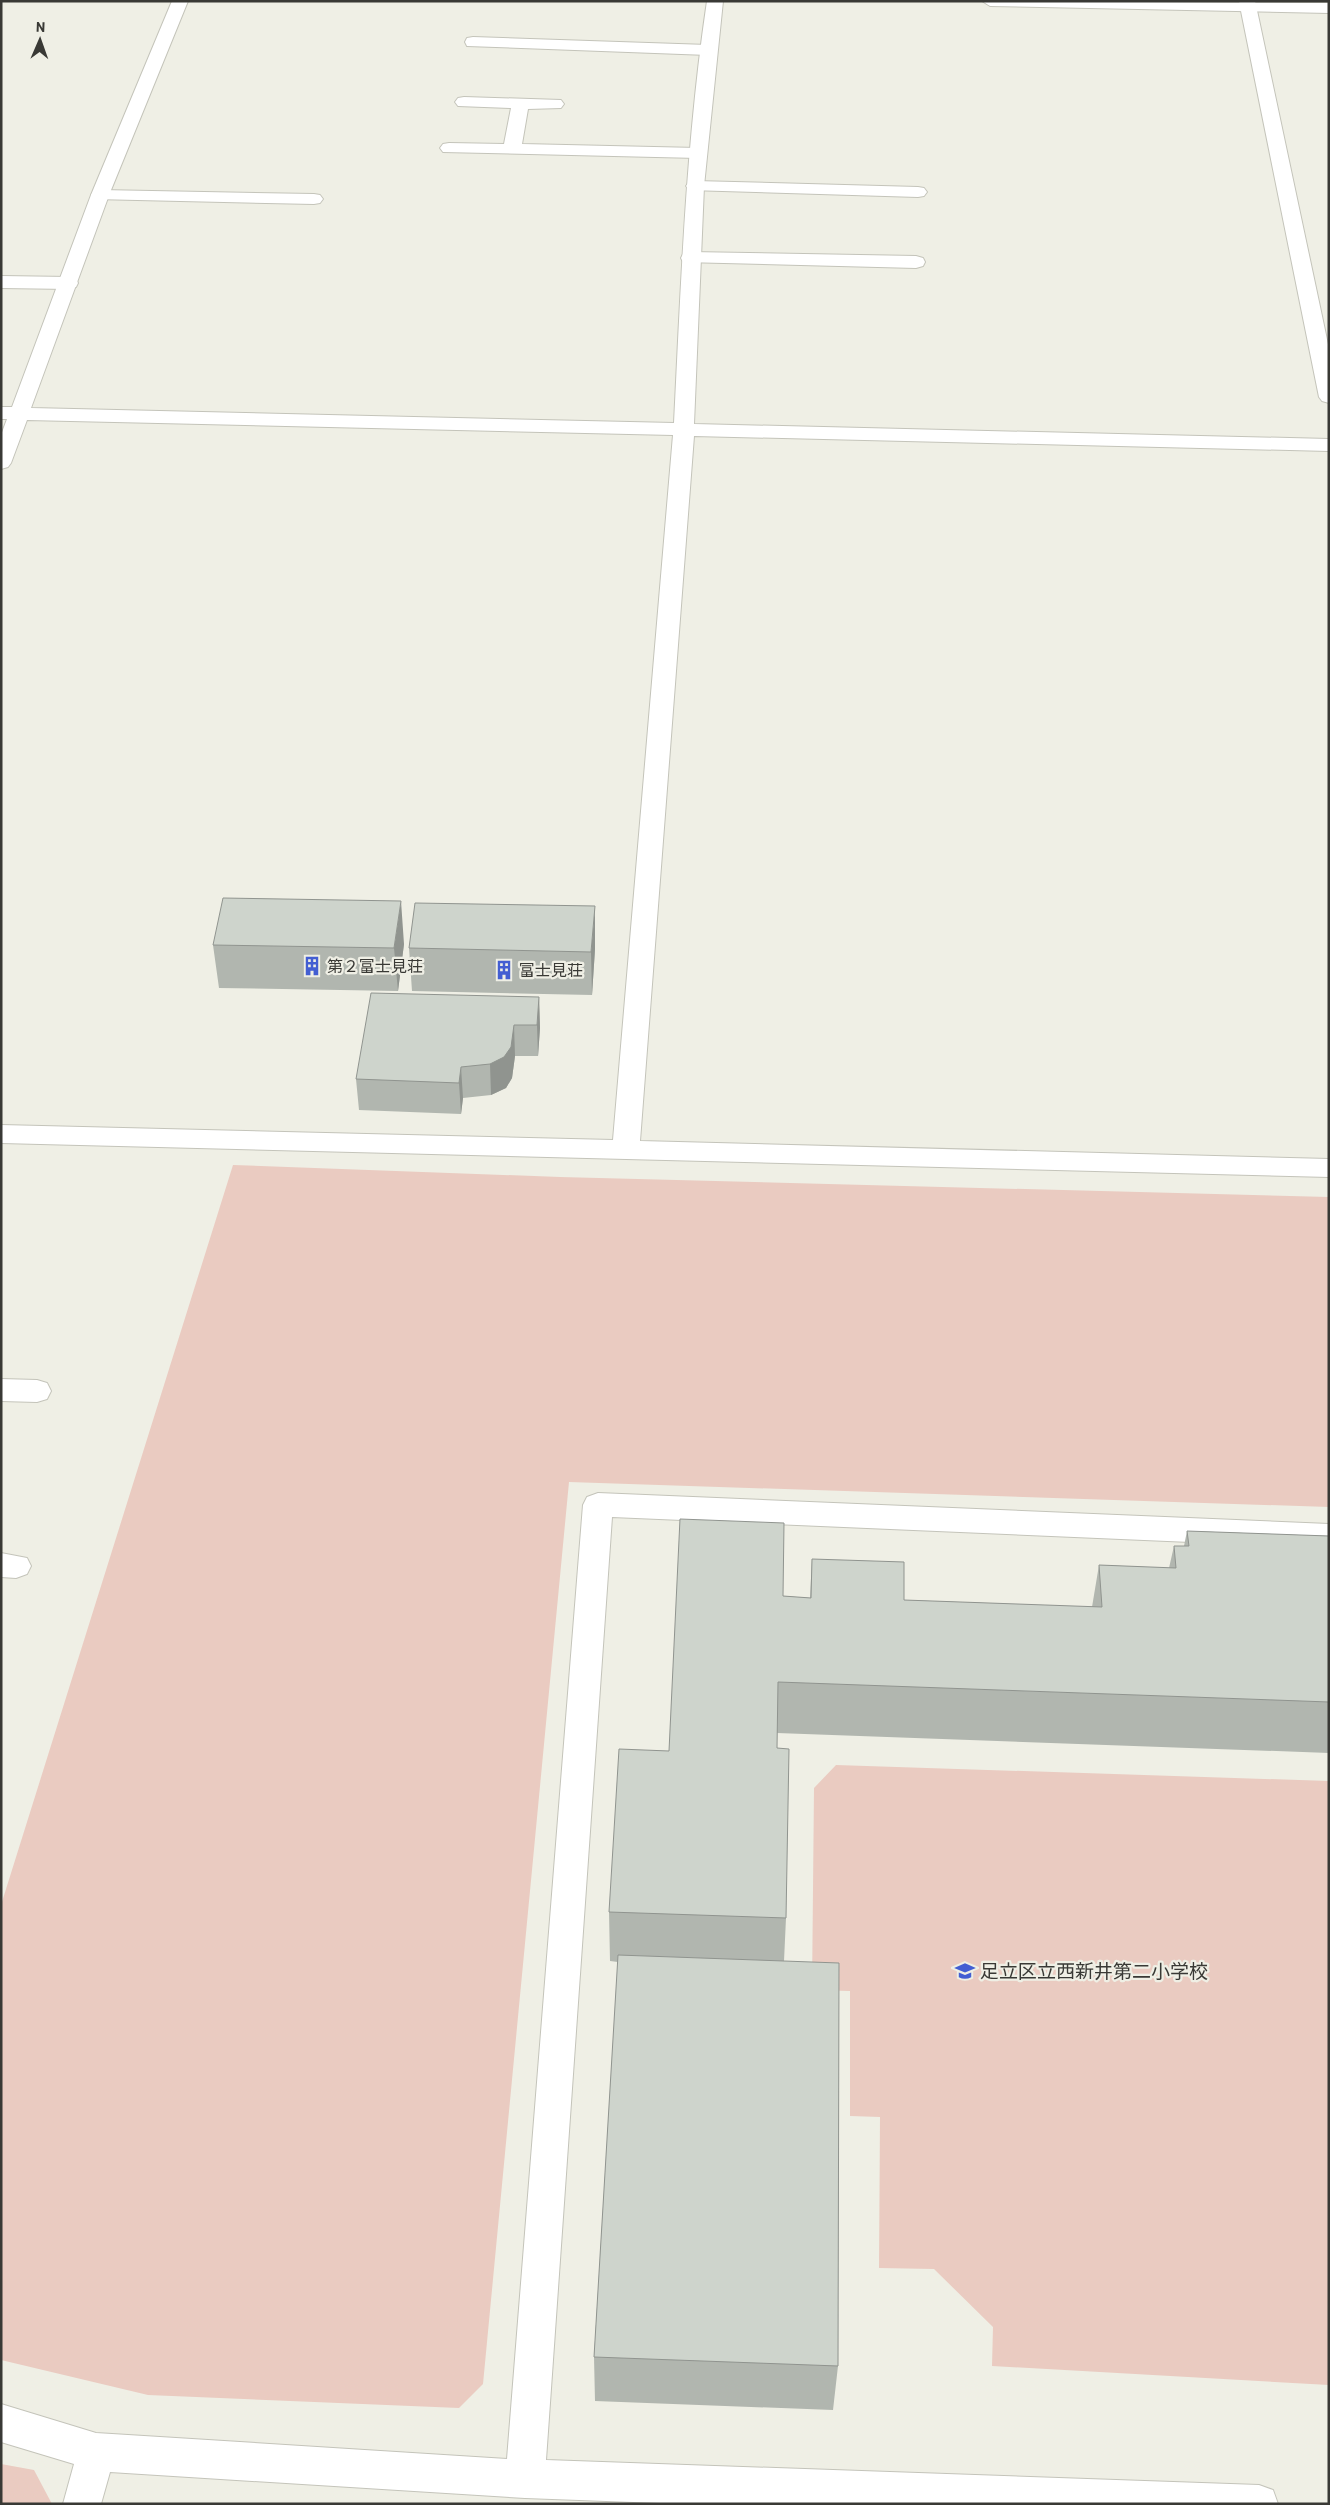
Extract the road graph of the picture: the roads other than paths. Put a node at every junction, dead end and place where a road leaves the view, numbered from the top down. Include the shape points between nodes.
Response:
1 (180, 1) edge
2 (715, 1) edge
3 (990, 1) edge
4 (1130, 2) edge
5 (1248, 4) edge
6 (1329, 8) edge
7 (473, 42) dead end
8 (708, 50) junction
9 (464, 102) dead end
10 (520, 104) junction
11 (555, 104) dead end
12 (449, 148) dead end
13 (512, 149) junction
14 (698, 153) junction
15 (695, 186) junction
16 (918, 192) dead end
17 (100, 195) junction
18 (314, 199) dead end
19 (690, 258) junction
20 (916, 262) dead end
21 (1, 282) edge
22 (69, 283) junction
23 (1329, 397) edge
24 (10, 413) edge
25 (684, 430) junction
26 (1329, 444) edge
27 (1, 462) edge
28 (1, 1134) edge
29 (626, 1149) junction
30 (1329, 1168) edge
31 (1, 1390) edge
32 (37, 1391) dead end
33 (1329, 1536) edge
34 (1, 2423) edge
35 (96, 2452) junction
36 (525, 2479) junction
37 (82, 2504) edge
38 (1259, 2504) edge

1 - 17 street
2 - 8 street
3 - 4 street
4 - 5 street
5 - 6 street
5 - 23 street
7 - 8 street
8 - 14 street
9 - 10 street
10 - 11 street
10 - 13 street
12 - 13 street
13 - 14 street
14 - 15 street
15 - 16 street
15 - 19 street
17 - 18 street
17 - 22 street
19 - 20 street
19 - 25 street
21 - 22 street
22 - 24 street
24 - 25 street
24 - 27 street
25 - 26 street
25 - 29 street
28 - 29 street
29 - 30 street
31 - 32 street
33 - 36 street via 598,1505
34 - 35 street
35 - 36 street
35 - 37 street
36 - 38 street

